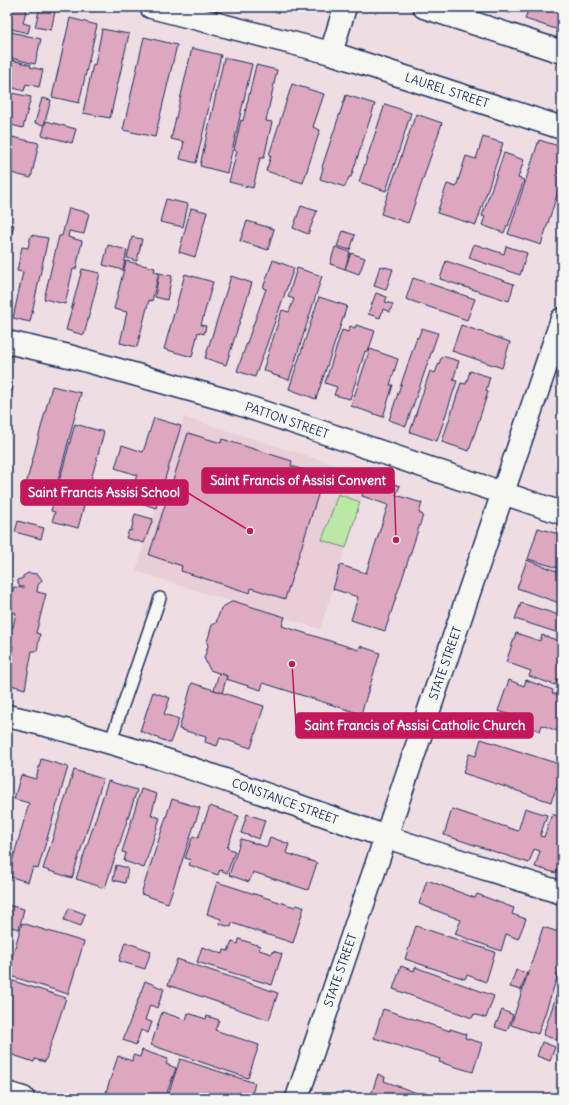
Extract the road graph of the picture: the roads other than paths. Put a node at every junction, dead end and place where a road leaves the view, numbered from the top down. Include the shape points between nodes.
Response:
1 (151, 7) edge
2 (345, 7) edge
3 (424, 7) edge
4 (331, 52) junction
5 (562, 52) edge
6 (562, 128) edge
7 (562, 319) edge
8 (7, 342) edge
9 (503, 494) junction
10 (562, 513) edge
11 (160, 598) dead end
12 (7, 716) edge
13 (110, 743) junction
14 (384, 836) junction
15 (562, 893) edge
16 (7, 1094) edge
17 (23, 1098) edge
18 (297, 1098) edge

1 - 4 street, LAUREL STREET
2 - 4 street
3 - 5 street
4 - 6 street, LAUREL STREET
7 - 9 street, STATE STREET
8 - 9 street, PATTON STREET via 69,356 230,401
9 - 10 street, PATTON STREET
9 - 14 street, STATE STREET
11 - 13 lane
12 - 13 street, CONSTANCE STREET via 54,726
13 - 14 street, CONSTANCE STREET via 208,773
14 - 15 street, CONSTANCE STREET
14 - 18 street, STATE STREET
16 - 17 street

